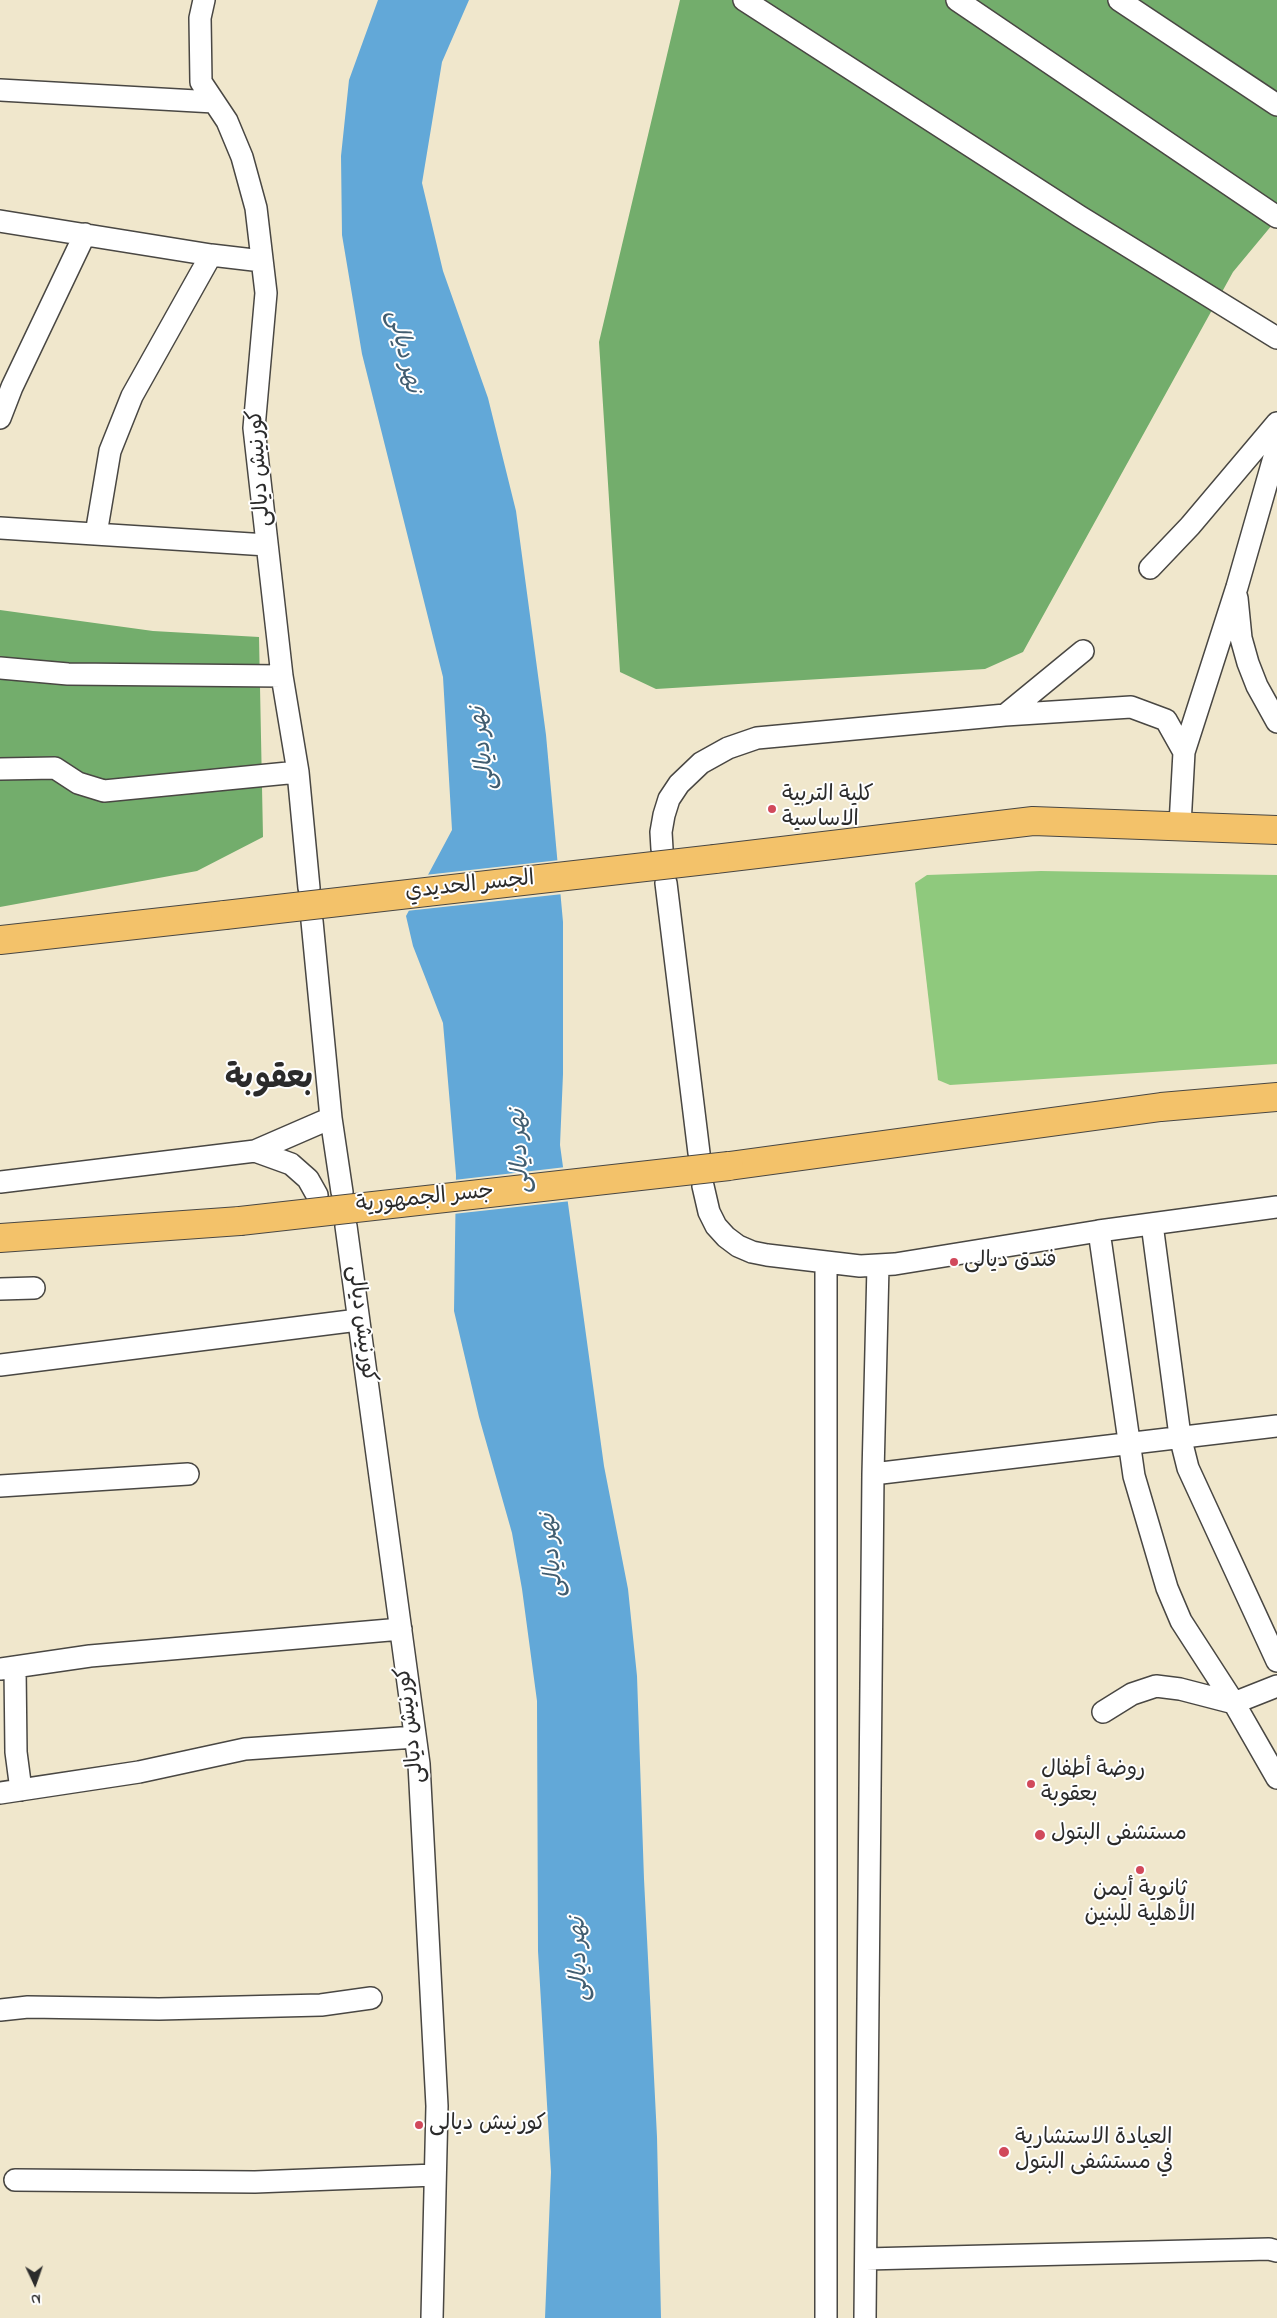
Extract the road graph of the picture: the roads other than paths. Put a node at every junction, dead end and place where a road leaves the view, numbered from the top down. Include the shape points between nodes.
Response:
1 (204, 0) edge
2 (744, 0) edge
3 (957, 0) edge
4 (1119, 0) edge
5 (0, 90) edge
6 (214, 102) junction
7 (1277, 106) edge
8 (1277, 217) edge
9 (0, 221) edge
10 (85, 234) junction
11 (211, 255) junction
12 (262, 261) junction
13 (1277, 338) edge
14 (0, 418) edge
15 (1277, 423) edge
16 (1277, 447) edge
17 (0, 528) edge
18 (96, 534) junction
19 (267, 545) junction
20 (1150, 568) dead end
21 (1237, 586) junction
22 (1083, 651) dead end
23 (0, 668) edge
24 (282, 676) junction
25 (1005, 715) junction
26 (1277, 722) edge
27 (1184, 752) junction
28 (0, 769) edge
29 (298, 772) junction
30 (1180, 825) junction
31 (1277, 830) edge
32 (662, 849) dead end
33 (666, 883) dead end
34 (309, 888) dead end
35 (312, 921) dead end
36 (0, 940) edge
37 (1277, 1097) edge
38 (331, 1118) junction
39 (255, 1151) junction
40 (699, 1153) dead end
41 (0, 1182) edge
42 (703, 1186) dead end
43 (342, 1192) dead end
44 (317, 1195) dead end
45 (1277, 1207) edge
46 (1152, 1224) junction
47 (341, 1226) dead end
48 (1099, 1231) junction
49 (0, 1238) edge
50 (826, 1262) junction
51 (878, 1266) junction
52 (34, 1288) dead end
53 (0, 1289) edge
54 (358, 1320) junction
55 (0, 1365) edge
56 (1277, 1426) edge
57 (1180, 1436) junction
58 (1128, 1442) junction
59 (188, 1474) dead end
60 (872, 1474) junction
61 (0, 1486) edge
62 (401, 1629) junction
63 (1277, 1661) edge
64 (8, 1668) edge
65 (1277, 1686) edge
66 (1234, 1703) junction
67 (1102, 1712) dead end
68 (415, 1737) junction
69 (1277, 1778) edge
70 (10, 1791) edge
71 (371, 1998) dead end
72 (0, 2010) edge
73 (435, 2175) junction
74 (15, 2180) dead end
75 (1277, 2251) edge
76 (866, 2260) junction
77 (432, 2318) edge
78 (826, 2318) edge
79 (865, 2318) edge

1 - 6 street, كورنيش ديالى via 200,18 201,82
2 - 13 street via 1079,216
3 - 8 street
4 - 7 street
5 - 6 street
6 - 12 street, كورنيش ديالى via 227,121 242,158 256,208
9 - 10 street
10 - 11 street
10 - 14 street
11 - 12 street
11 - 18 street via 132,396 110,451
12 - 19 street, كورنيش ديالى via 266,293 254,428
15 - 20 street
16 - 21 street
17 - 18 street
18 - 19 street
19 - 24 street, كورنيش ديالى
21 - 26 street via 1241,638 1248,662
21 - 27 street
22 - 25 street
23 - 24 street via 68,674
24 - 29 street, كورنيش ديالى
25 - 27 street via 1131,707 1166,720
25 - 32 street via 757,738 728,748 701,763 679,784 664,815
27 - 30 street
28 - 29 street via 55,768 78,783 104,791
29 - 34 street, كورنيش ديالى
30 - 31 main road, الجسر الحديدي
30 - 36 main road, الجسر الحديدي, bridge via 1033,821
33 - 40 street
35 - 38 street
37 - 49 main road, جسر الجمهورية, bridge via 1161,1107 729,1166 240,1221
38 - 39 street
38 - 43 street
39 - 41 street
39 - 44 street via 291,1164 308,1179
42 - 50 street via 716,1226 738,1246 767,1255
45 - 46 street
46 - 48 street
46 - 57 street
47 - 54 street, كورنيش ديالى via 350,1251
48 - 51 street
48 - 58 street
50 - 51 street
50 - 78 street
51 - 60 street
52 - 53 street
54 - 55 street
54 - 62 street, كورنيش ديالى
56 - 57 street
57 - 58 street
57 - 63 street via 1200,1497
58 - 60 street
58 - 66 street via 1138,1494 1171,1600
59 - 61 street
60 - 76 street
62 - 64 street via 90,1656
62 - 68 street, كورنيش ديالى
64 - 70 street via 16,1752
65 - 66 street
66 - 67 street via 1180,1688 1156,1686 1132,1694
66 - 69 street
68 - 70 street via 245,1749 139,1772
68 - 73 street, كورنيش ديالى via 437,2106
71 - 72 street via 321,2005 158,2009 28,2007
73 - 74 street via 255,2182
73 - 77 street, كورنيش ديالى
75 - 76 street
76 - 79 street

